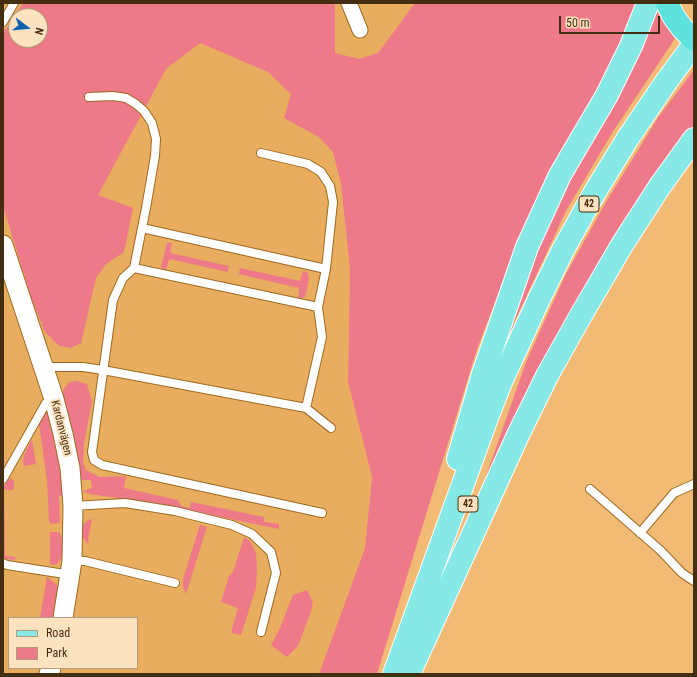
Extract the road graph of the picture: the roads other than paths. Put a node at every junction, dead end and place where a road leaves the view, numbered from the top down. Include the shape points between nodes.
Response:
1 (14, 3) edge
2 (349, 3) edge
3 (648, 3) edge
4 (670, 10) edge
5 (3, 22) edge
6 (360, 30) dead end
7 (694, 40) edge
8 (694, 44) edge
9 (89, 98) dead end
10 (694, 139) edge
11 (261, 153) dead end
12 (142, 228) junction
13 (3, 245) edge
14 (134, 268) junction
15 (326, 269) junction
16 (318, 307) junction
17 (525, 333) junction
18 (44, 370) junction
19 (103, 370) junction
20 (54, 399) junction
21 (306, 408) junction
22 (331, 428) dead end
23 (3, 479) edge
24 (694, 484) edge
25 (590, 489) dead end
26 (73, 506) junction
27 (322, 513) dead end
28 (640, 533) junction
29 (3, 563) edge
30 (72, 568) junction
31 (694, 581) edge
32 (175, 583) dead end
33 (64, 617) edge
34 (412, 622) junction
35 (262, 632) dead end
36 (394, 674) edge
37 (409, 674) edge

1 - 5 lane
2 - 6 street
3 - 34 main road via 631,46 560,175 527,247 483,374
4 - 7 highway
8 - 17 main road, 42 via 628,138 595,192 563,250
9 - 12 lane via 126,98 144,111 152,123 156,139 155,156
10 - 37 main road via 622,245 548,374
11 - 15 lane via 308,164 321,172 330,186 333,202
12 - 14 lane
12 - 15 lane
13 - 18 street, Kardanvägen
14 - 16 lane
14 - 19 lane via 123,278 113,300
15 - 16 lane
16 - 21 lane via 322,337
17 - 34 main road, 42 via 501,382
17 - 37 main road, 42
18 - 19 lane via 54,367
18 - 20 street, Kardanvägen
19 - 21 lane
19 - 27 lane via 92,452 94,460 102,465
20 - 23 lane via 46,403
20 - 26 street, Kardanvägen via 70,468
21 - 22 lane
24 - 28 lane via 674,493
25 - 28 lane
26 - 30 street, Kardanvägen
26 - 35 lane via 125,502 232,525 252,534 271,552 276,572
28 - 31 lane
29 - 30 lane
30 - 32 lane via 85,561
30 - 33 street, Kardanvägen
34 - 36 main road, 42

